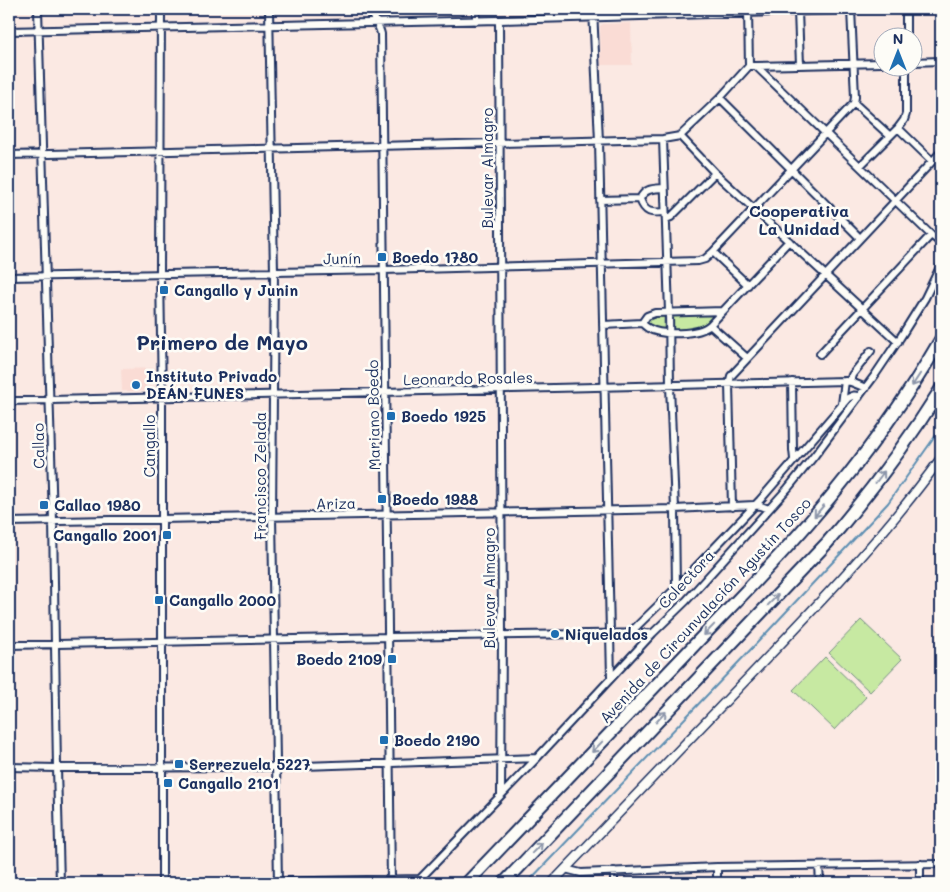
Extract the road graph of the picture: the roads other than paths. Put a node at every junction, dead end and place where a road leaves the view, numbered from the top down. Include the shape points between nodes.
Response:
1 (38, 9) edge
2 (161, 9) edge
3 (269, 9) edge
4 (372, 9) edge
5 (476, 9) edge
6 (592, 9) edge
7 (851, 9) edge
8 (881, 9) edge
9 (906, 9) edge
10 (748, 11) edge
11 (643, 12) edge
12 (798, 12) junction
13 (593, 18) junction
14 (499, 20) junction
15 (476, 21) junction
16 (376, 22) junction
17 (270, 25) junction
18 (161, 27) junction
19 (906, 28) edge
20 (38, 30) junction
21 (9, 31) edge
22 (941, 61) edge
23 (922, 62) edge
24 (854, 63) junction
25 (872, 63) edge
26 (800, 65) junction
27 (753, 66) junction
28 (906, 78) edge
29 (720, 98) junction
30 (854, 103) junction
31 (898, 128) junction
32 (825, 133) junction
33 (680, 136) junction
34 (890, 136) junction
35 (663, 139) junction
36 (599, 140) junction
37 (499, 143) junction
38 (382, 146) junction
39 (271, 149) junction
40 (160, 152) junction
41 (941, 152) edge
42 (42, 155) junction
43 (9, 156) edge
44 (932, 161) junction
45 (860, 166) junction
46 (792, 169) junction
47 (715, 173) junction
48 (664, 188) junction
49 (640, 199) junction
50 (600, 200) junction
51 (895, 201) junction
52 (754, 208) junction
53 (665, 216) junction
54 (931, 235) junction
55 (860, 238) junction
56 (789, 241) junction
57 (941, 243) edge
58 (713, 252) junction
59 (667, 262) junction
60 (602, 264) junction
61 (941, 265) edge
62 (500, 266) junction
63 (384, 270) junction
64 (274, 272) junction
65 (160, 274) junction
66 (826, 275) junction
67 (46, 276) junction
68 (9, 278) edge
69 (748, 285) junction
70 (862, 309) junction
71 (723, 311) junction
72 (669, 312) junction
73 (642, 323) junction
74 (603, 325) junction
75 (710, 325) junction
76 (669, 332) junction
77 (941, 339) edge
78 (898, 342) junction
79 (871, 351) dead end
80 (820, 354) dead end
81 (747, 358) junction
82 (847, 381) junction
83 (792, 382) junction
84 (729, 384) junction
85 (670, 386) junction
86 (604, 387) junction
87 (866, 388) junction
88 (941, 388) edge
89 (501, 390) junction
90 (385, 392) junction
91 (273, 395) junction
92 (859, 397) junction
93 (162, 398) junction
94 (50, 400) junction
95 (9, 401) edge
96 (842, 404) junction
97 (941, 458) edge
98 (794, 460) junction
99 (754, 505) junction
100 (732, 507) junction
101 (675, 509) junction
102 (769, 509) junction
103 (607, 510) junction
104 (502, 512) junction
105 (386, 514) junction
106 (272, 517) junction
107 (162, 519) junction
108 (53, 521) junction
109 (9, 522) edge
110 (676, 588) junction
111 (611, 633) junction
112 (628, 633) junction
113 (653, 633) junction
114 (502, 635) junction
115 (388, 637) junction
116 (274, 639) junction
117 (162, 642) junction
118 (55, 644) junction
119 (9, 645) edge
120 (611, 678) junction
121 (537, 758) junction
122 (502, 760) junction
123 (389, 764) junction
124 (9, 767) edge
125 (276, 767) junction
126 (56, 768) junction
127 (162, 768) junction
128 (501, 795) junction
129 (920, 864) junction
130 (941, 864) edge
131 (819, 866) junction
132 (716, 868) junction
133 (565, 869) junction
134 (614, 871) junction
135 (391, 881) edge
136 (418, 881) edge
137 (278, 882) edge
138 (60, 883) edge
139 (162, 883) edge
140 (209, 883) edge
141 (467, 883) edge
142 (504, 883) edge
143 (552, 883) edge
144 (614, 883) edge
145 (717, 883) edge
146 (820, 883) edge
147 (920, 883) edge

1 - 20 street, Callao
2 - 18 street, Cangallo
3 - 17 street, Francisco Zelada
4 - 16 street, Mariano Boedo
5 - 15 street
6 - 13 street
7 - 8 street
7 - 12 street
7 - 24 street
9 - 19 street
10 - 11 street
10 - 12 street
10 - 27 street
11 - 13 street
12 - 26 street
13 - 14 street
13 - 36 street
14 - 15 street
14 - 37 street, Bulevar Almagro
15 - 16 street
16 - 17 street
16 - 38 street, Mariano Boedo via 381,34
17 - 18 street
17 - 39 street, Francisco Zelada
18 - 20 street
18 - 40 street, Cangallo
20 - 21 street
20 - 42 street, Callao
22 - 23 street
24 - 25 street
24 - 26 street
24 - 30 street
26 - 27 street
27 - 29 street
27 - 32 street
28 - 31 street via 906,114
29 - 33 street
29 - 46 street
30 - 32 street
30 - 34 street
31 - 34 street
31 - 44 street
32 - 45 street
32 - 46 street
33 - 35 street
33 - 47 street
34 - 45 street
35 - 36 street
35 - 48 street
36 - 37 street
36 - 50 street
37 - 38 street
37 - 62 street, Bulevar Almagro
38 - 39 street
38 - 63 street, Mariano Boedo
39 - 40 street
39 - 64 street, Francisco Zelada
40 - 42 street
40 - 65 street, Cangallo
41 - 44 street
42 - 43 street
42 - 67 street, Callao
44 - 51 street
45 - 51 street
46 - 52 street
46 - 55 street
47 - 52 street
47 - 53 street via 671,217
48 - 49 street via 647,190
48 - 53 street
49 - 50 street
49 - 53 street via 646,210
50 - 60 street
51 - 54 street
51 - 55 street
52 - 56 street
52 - 58 street
53 - 59 street
54 - 57 street
54 - 70 street
55 - 66 street
56 - 66 street
56 - 69 street
58 - 59 street, Junín via 698,261
58 - 69 street
59 - 60 street, Junín
59 - 72 street
60 - 62 street, Junín
60 - 74 street
61 - 78 street, Colectora
62 - 63 street, Junín
62 - 89 street, Bulevar Almagro
63 - 64 street, Junín
63 - 90 street, Mariano Boedo
64 - 65 street, Junín
64 - 91 street, Francisco Zelada
65 - 67 street, Junín
65 - 93 street, Cangallo
66 - 70 street
66 - 81 street
67 - 68 street, Junín
67 - 94 street, Callao
69 - 71 street
70 - 78 street
70 - 80 street
71 - 72 street
71 - 75 street
72 - 73 street via 650,314
72 - 76 street
73 - 74 street
73 - 76 street via 646,328
74 - 86 street
75 - 76 street via 702,331
75 - 81 street
76 - 85 street
77 -> 141 highway, Avenida de Circunvalación Agustín Tosco via 851,473 810,522
78 - 87 street, Colectora
79 - 82 street
81 - 84 street via 731,376
82 - 83 street, Leonardo Rosales
82 - 87 street, Leonardo Rosales
82 - 96 street
83 - 84 street, Leonardo Rosales
83 - 98 street
84 - 85 street, Leonardo Rosales
84 - 100 street
85 - 86 street, Leonardo Rosales
85 - 101 street
86 - 89 street, Leonardo Rosales
86 - 103 street
87 - 92 street, Colectora
142 -> 88 highway via 827,543 888,466
89 - 90 street, Leonardo Rosales
89 - 104 street, Bulevar Almagro
90 - 91 street, Leonardo Rosales
90 - 105 street, Mariano Boedo
91 - 93 street, Leonardo Rosales
91 - 106 street, Francisco Zelada
92 - 96 street via 848,398
92 - 102 street, Colectora
93 - 94 street, Leonardo Rosales
93 - 107 street, Cangallo
94 - 95 street, Leonardo Rosales
94 - 108 street, Callao
96 - 98 street
97 - 133 street via 869,549
98 - 99 street
99 - 100 street, Ariza
99 - 102 street, Ariza
99 - 110 street
100 - 101 street, Ariza
101 - 103 street, Ariza
101 - 110 street
102 - 113 street, Colectora
103 - 104 street, Ariza
103 - 111 street
104 - 105 street, Ariza
104 - 114 street, Bulevar Almagro
105 - 106 street, Ariza
105 - 115 street, Mariano Boedo
106 - 107 street, Ariza
106 - 116 street, Francisco Zelada
107 - 108 street, Ariza
107 - 117 street, Cangallo
108 - 109 street, Ariza
108 - 118 street, Callao
110 - 112 street
111 - 112 street
111 - 114 street
111 - 120 street
112 - 113 street
113 - 120 street, Colectora
114 - 115 street
114 - 122 street, Bulevar Almagro
115 - 116 street
115 - 123 street, Mariano Boedo
116 - 117 street
116 - 125 street, Francisco Zelada
117 - 118 street
117 - 127 street, Cangallo
118 - 119 street
118 - 126 street, Callao
120 - 121 street, Colectora
121 - 122 street
121 - 128 street, Colectora
122 - 123 street
122 - 128 street, Bulevar Almagro
123 - 125 street
123 - 135 street, Mariano Boedo
124 - 126 street
125 - 127 street
125 - 137 street, Francisco Zelada
126 - 127 street
126 - 138 street, Callao
127 - 139 street, Cangallo
128 - 136 street, Colectora
129 - 130 street
129 - 131 street
129 - 147 street
131 - 132 street
131 - 146 street
132 - 134 street
132 - 145 street
133 - 134 street via 581,873
133 - 143 street
134 - 144 street
135 - 136 street
135 - 137 street
137 - 140 street

